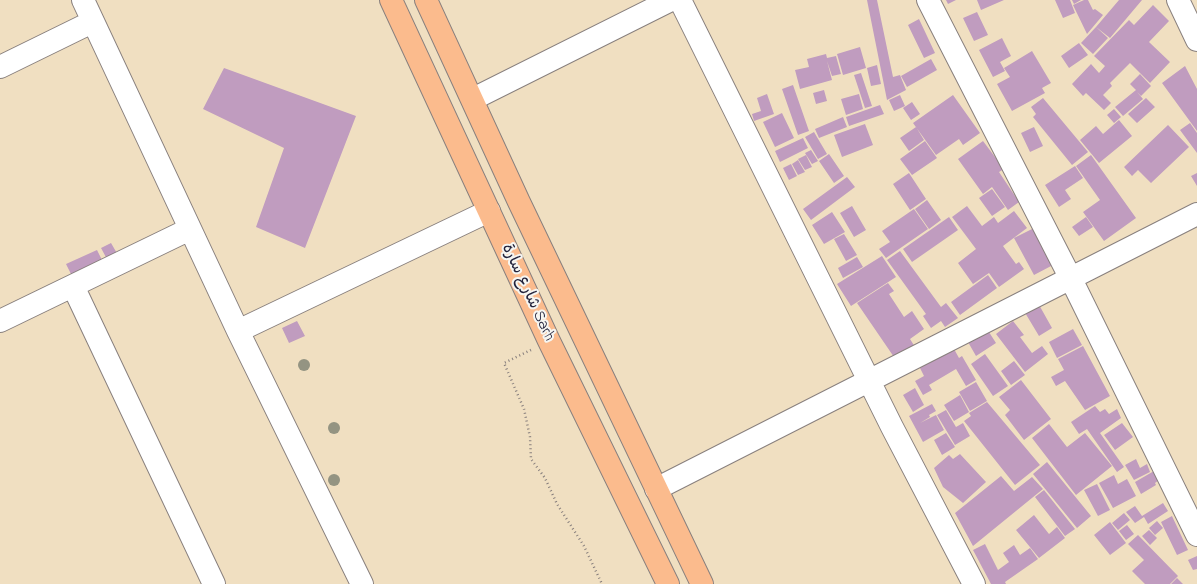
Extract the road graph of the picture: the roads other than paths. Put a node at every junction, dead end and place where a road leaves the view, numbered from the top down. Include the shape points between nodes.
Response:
1 (83, 0) edge
2 (391, 0) edge
3 (426, 0) edge
4 (671, 0) edge
5 (680, 0) edge
6 (928, 0) edge
7 (1178, 0) edge
8 (92, 22) junction
9 (1197, 40) edge
10 (0, 67) edge
11 (473, 99) junction
12 (489, 211) junction
13 (1197, 214) edge
14 (190, 229) junction
15 (1071, 278) junction
16 (73, 286) junction
17 (0, 321) edge
18 (238, 331) junction
19 (869, 380) junction
20 (656, 489) junction
21 (1197, 534) edge
22 (214, 584) edge
23 (362, 584) edge
24 (668, 584) edge
25 (702, 584) edge
26 (974, 584) edge

1 - 8 street
2 - 12 highway, شارع سارة Sarh
3 - 11 highway, شارع سارة Sarh
4 - 11 street
5 - 19 street
6 - 15 street
7 - 9 street
8 - 10 street
8 - 14 street
11 - 20 highway, شارع سارة Sarh via 519,202
12 - 18 street
12 - 24 highway, شارع سارة Sarh via 549,341
13 - 15 street
14 - 16 street
14 - 18 street
15 - 19 street
15 - 21 street
16 - 17 street
16 - 22 street
18 - 23 street
19 - 20 street
19 - 26 street
20 - 25 highway, شارع سارة Sarh

